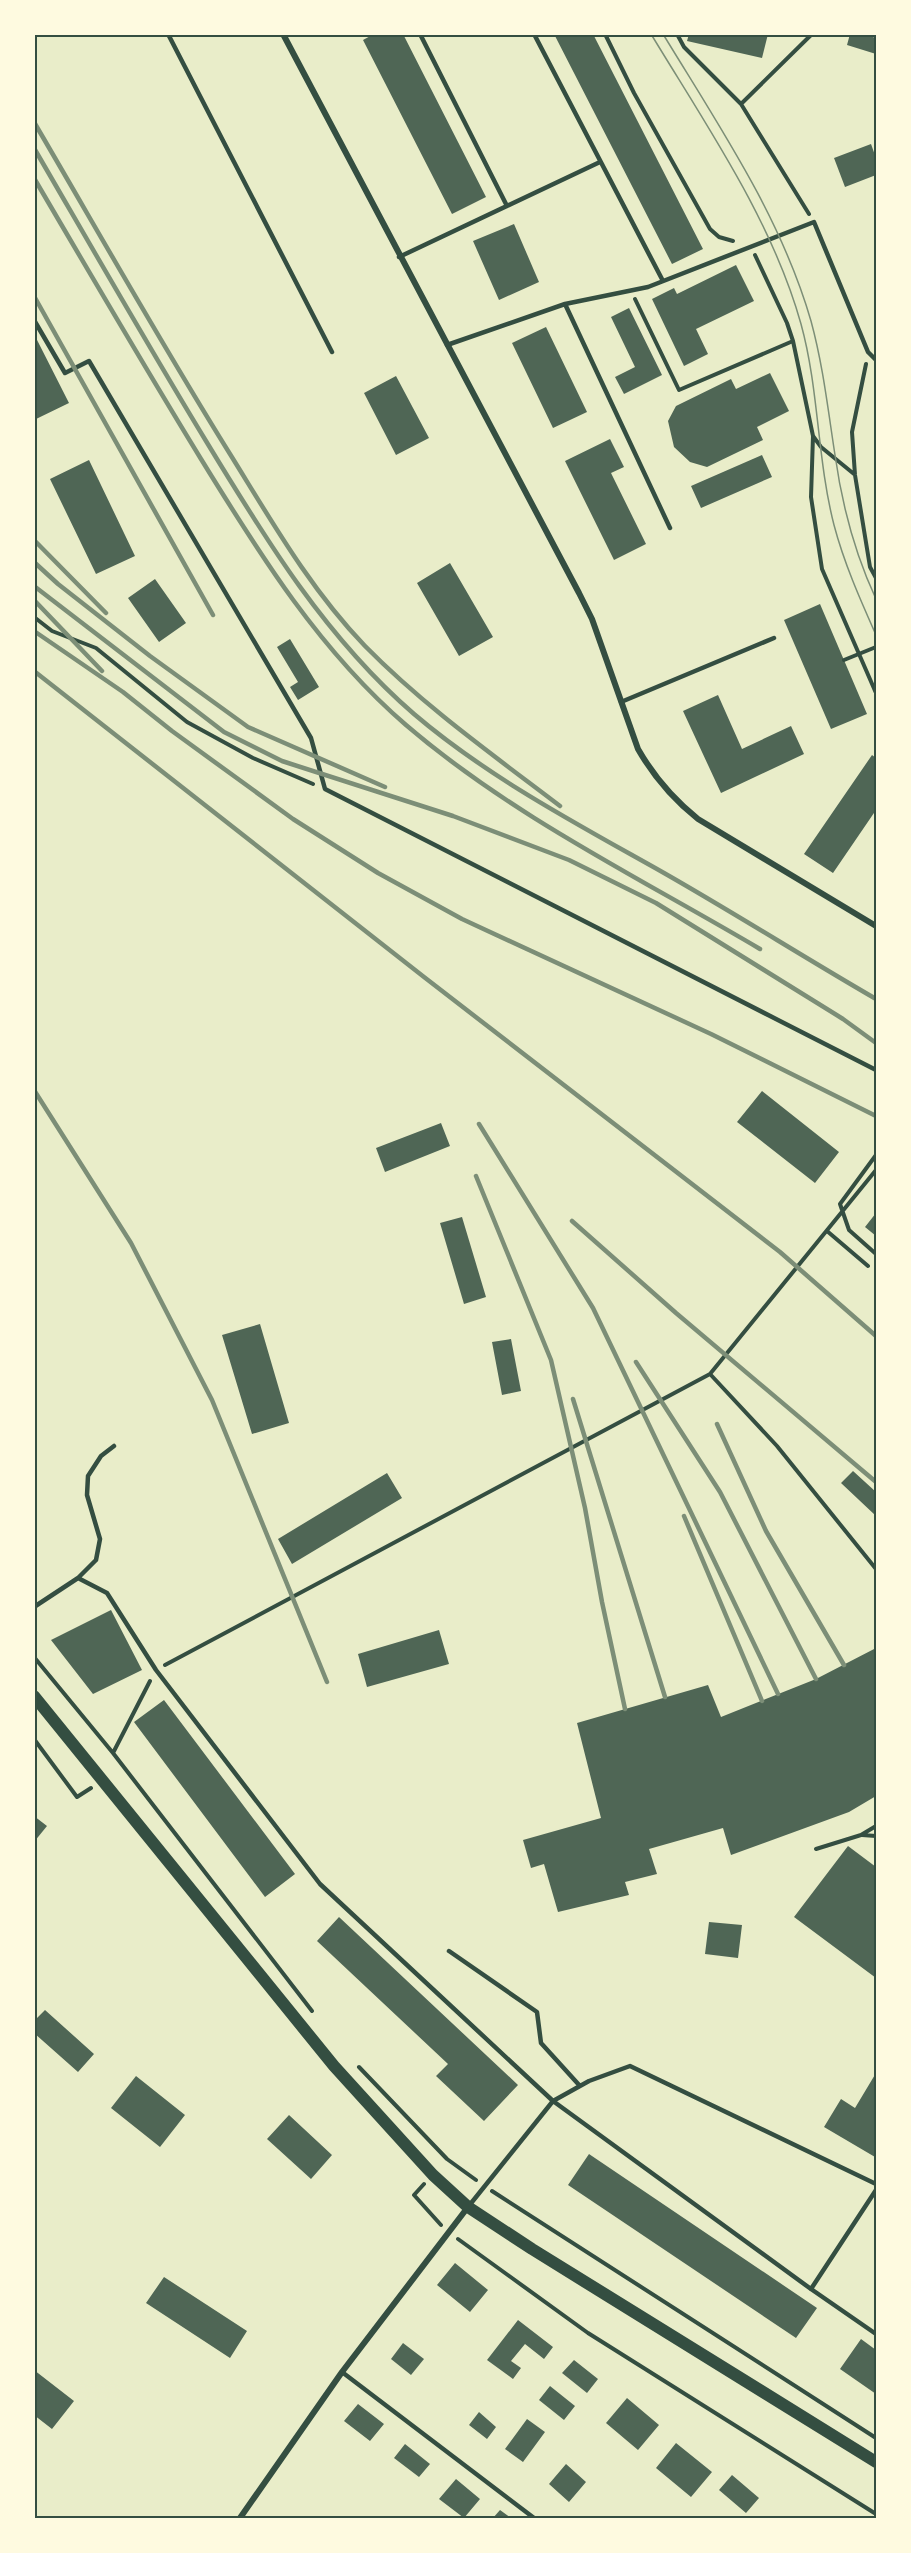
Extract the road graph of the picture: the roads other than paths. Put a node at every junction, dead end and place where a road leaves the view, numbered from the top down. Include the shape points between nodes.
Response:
1 (168, 34) edge
2 (283, 34) edge
3 (420, 34) edge
4 (534, 34) edge
5 (600, 162) junction
6 (507, 206) junction
7 (399, 257) junction
8 (663, 281) junction
9 (565, 304) junction
10 (34, 320) edge
11 (447, 345) junction
12 (332, 352) dead end
13 (876, 360) edge
14 (670, 528) dead end
15 (774, 638) dead end
16 (621, 702) junction
17 (876, 926) edge
18 (876, 1070) edge
19 (114, 1446) dead end
20 (78, 1578) junction
21 (34, 1607) edge
22 (34, 1696) edge
23 (449, 1951) dead end
24 (580, 2086) junction
25 (553, 2101) junction
26 (876, 2184) edge
27 (876, 2190) edge
28 (468, 2207) junction
29 (811, 2289) junction
30 (876, 2334) edge
31 (342, 2372) junction
32 (876, 2462) edge
33 (240, 2518) edge
34 (534, 2518) edge

1 - 12 lane
2 - 7 street
3 - 6 lane
4 - 5 lane
5 - 6 lane
5 - 8 lane
6 - 7 lane
7 - 11 street
8 - 9 lane
8 - 13 lane via 814,222 868,352
9 - 11 lane
9 - 14 lane
10 - 18 lane via 65,373 89,361 311,738 325,789
11 - 16 street via 592,619
15 - 16 lane
16 - 17 street via 638,749 679,803 698,819
19 - 20 lane via 101,1456 88,1476 87,1495 100,1539 96,1560
20 - 21 lane
20 - 25 lane via 107,1593 156,1670 320,1884
22 - 28 main road via 334,2066 433,2175
23 - 24 lane via 537,2012 541,2043
24 - 25 lane
24 - 26 lane via 630,2066
25 - 28 lane
25 - 29 lane
27 - 29 lane
28 - 31 street
28 - 32 main road
29 - 30 lane
31 - 33 street
31 - 34 lane

